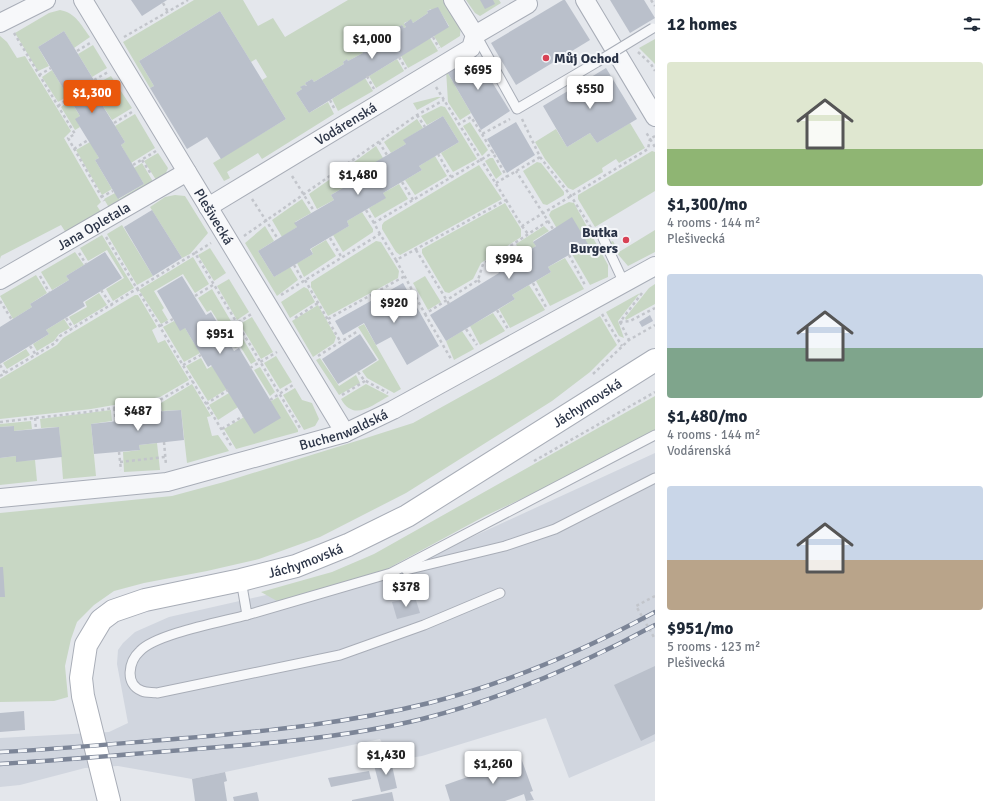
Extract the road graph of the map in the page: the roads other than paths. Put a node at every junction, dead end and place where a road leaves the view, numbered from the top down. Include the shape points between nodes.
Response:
1 (46, 0) edge
2 (83, 0) edge
3 (453, 0) edge
4 (585, 0) edge
5 (528, 4) dead end
6 (6, 27) edge
7 (654, 28) edge
8 (475, 35) junction
9 (655, 117) edge
10 (187, 172) junction
11 (208, 207) junction
12 (603, 238) road end
13 (655, 266) edge
14 (0, 280) edge
15 (624, 283) junction
16 (655, 360) edge
17 (345, 433) junction
18 (655, 435) edge
19 (655, 478) edge
20 (0, 498) edge
21 (392, 573) junction
22 (241, 580) junction
23 (500, 593) dead end
24 (247, 615) junction
25 (109, 801) edge

1 - 6 street
2 - 10 street, Plešivecká
3 - 8 street
4 - 9 street
5 - 8 street, Vodárenská
7 - 8 lane, bridge via 517,109
8 - 11 street, Vodárenská via 471,48 421,70 283,162
10 - 11 street, Plešivecká
10 - 14 street, Jana Opletala
11 - 17 street, Plešivecká
12 - 15 lane
13 - 15 street, Buchenwaldská
15 - 17 street, Buchenwaldská via 393,410
16 - 22 street, Jáchymovská via 407,516 348,546 296,566
17 - 20 street, Buchenwaldská via 167,482
18 - 21 lane
19 - 21 lane via 555,529 506,546
21 - 24 lane
22 - 24 lane
22 - 25 street, Jáchymovská via 132,604 113,611 101,620 93,631 86,645 81,678 83,696
23 - 24 lane via 424,625 340,655 157,693 143,692 135,687 130,676 131,661 157,639

